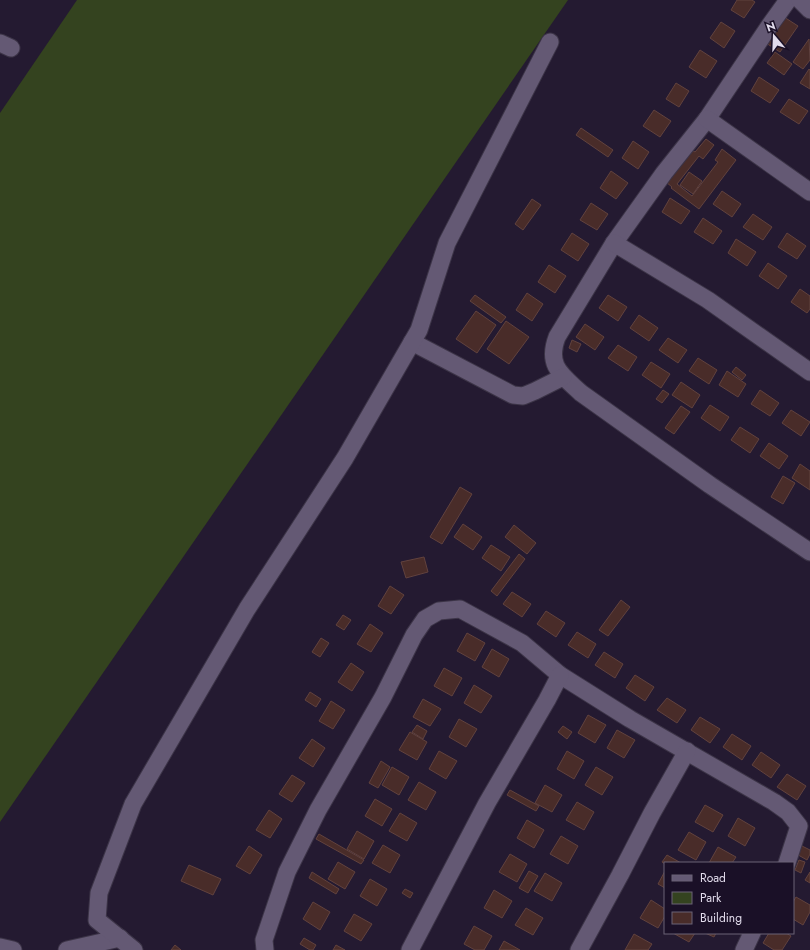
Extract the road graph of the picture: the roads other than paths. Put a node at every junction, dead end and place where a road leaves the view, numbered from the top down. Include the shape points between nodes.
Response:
1 (788, 0) edge
2 (800, 0) edge
3 (810, 10) edge
4 (550, 42) dead end
5 (707, 120) junction
6 (810, 192) edge
7 (614, 243) junction
8 (412, 342) junction
9 (810, 372) edge
10 (563, 377) junction
11 (810, 552) edge
12 (560, 675) junction
13 (687, 751) junction
14 (787, 862) edge
15 (752, 934) edge
16 (120, 938) junction
17 (0, 947) edge
18 (13, 950) edge
19 (67, 950) edge
20 (134, 950) edge
21 (265, 950) edge
22 (410, 950) edge
23 (579, 950) edge
24 (744, 950) edge

1 - 5 street
2 - 3 street
4 - 8 street via 447,243 419,330
5 - 6 street
5 - 7 street via 664,173
7 - 9 street via 708,300
7 - 10 street via 555,342 553,359
8 - 10 street via 513,395 523,396
8 - 16 street via 345,458 247,609 133,804 99,893 98,920
10 - 11 street via 581,394
12 - 13 street
12 - 21 street via 522,643 460,609 439,611 425,619 414,635 384,697 318,810 287,872 264,940
12 - 22 street via 487,803
13 - 14 street via 788,812 799,826
13 - 23 street
15 - 24 street
16 - 19 street
16 - 20 street
17 - 18 street

